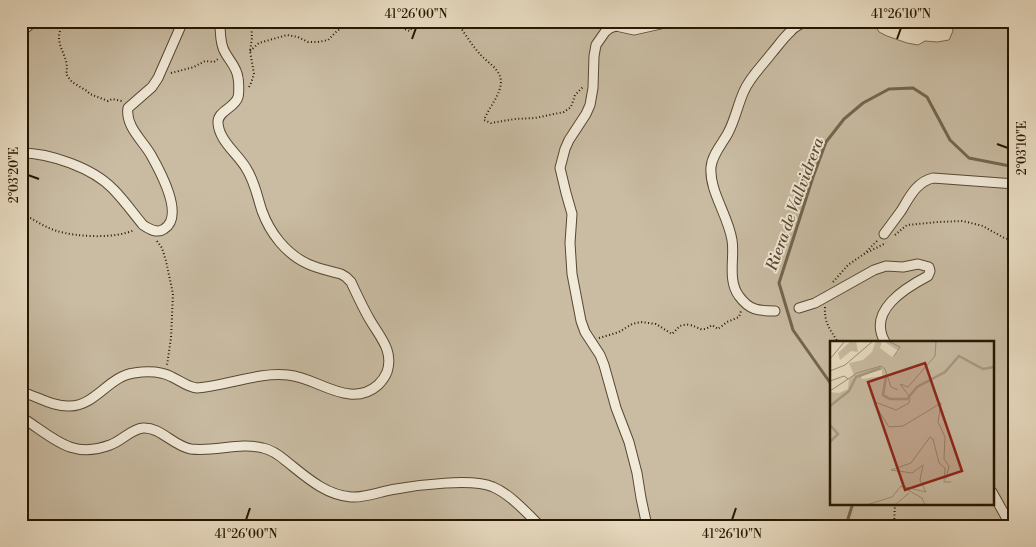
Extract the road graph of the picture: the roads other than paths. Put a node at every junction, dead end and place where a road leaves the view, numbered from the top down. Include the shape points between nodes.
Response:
1 (34, 21) edge
2 (183, 21) edge
3 (220, 21) edge
4 (674, 21) edge
5 (807, 21) edge
6 (21, 32) edge
7 (21, 153) edge
8 (1015, 184) edge
9 (886, 237) road end
10 (799, 308) dead end
11 (775, 311) dead end
12 (884, 341) edge
13 (21, 392) edge
14 (21, 416) edge
15 (994, 496) edge
16 (540, 526) edge
17 (647, 526) edge
18 (1011, 526) edge

1 - 6 street
2 - 7 street via 158,78 128,108 127,114 166,185 173,212 166,228 161,231 146,227 112,188 92,173 55,159
3 - 13 street via 223,47 236,68 238,97 218,119 219,129 229,148 245,165 264,218 286,249 306,263 341,274 351,282 387,348 385,376 376,386 357,394 288,375 197,388 166,374 147,372 126,374 84,402 70,406
4 - 17 street via 634,30 616,26 604,32 596,45 590,105 569,140 560,168 572,214 572,274 581,321 604,365 629,442
5 - 11 street via 792,29 751,78 729,132 712,162 710,176 727,220 732,242 734,286 738,296 758,311
8 - 9 street via 928,179 916,188
10 - 12 street via 874,270 886,266 924,264 929,267 928,276 890,301 881,320
14 - 16 street via 54,440 78,449 110,445 143,428 155,430 176,444 193,449 266,448 323,488 341,496 359,497 428,484 485,484 509,497
15 - 18 street

